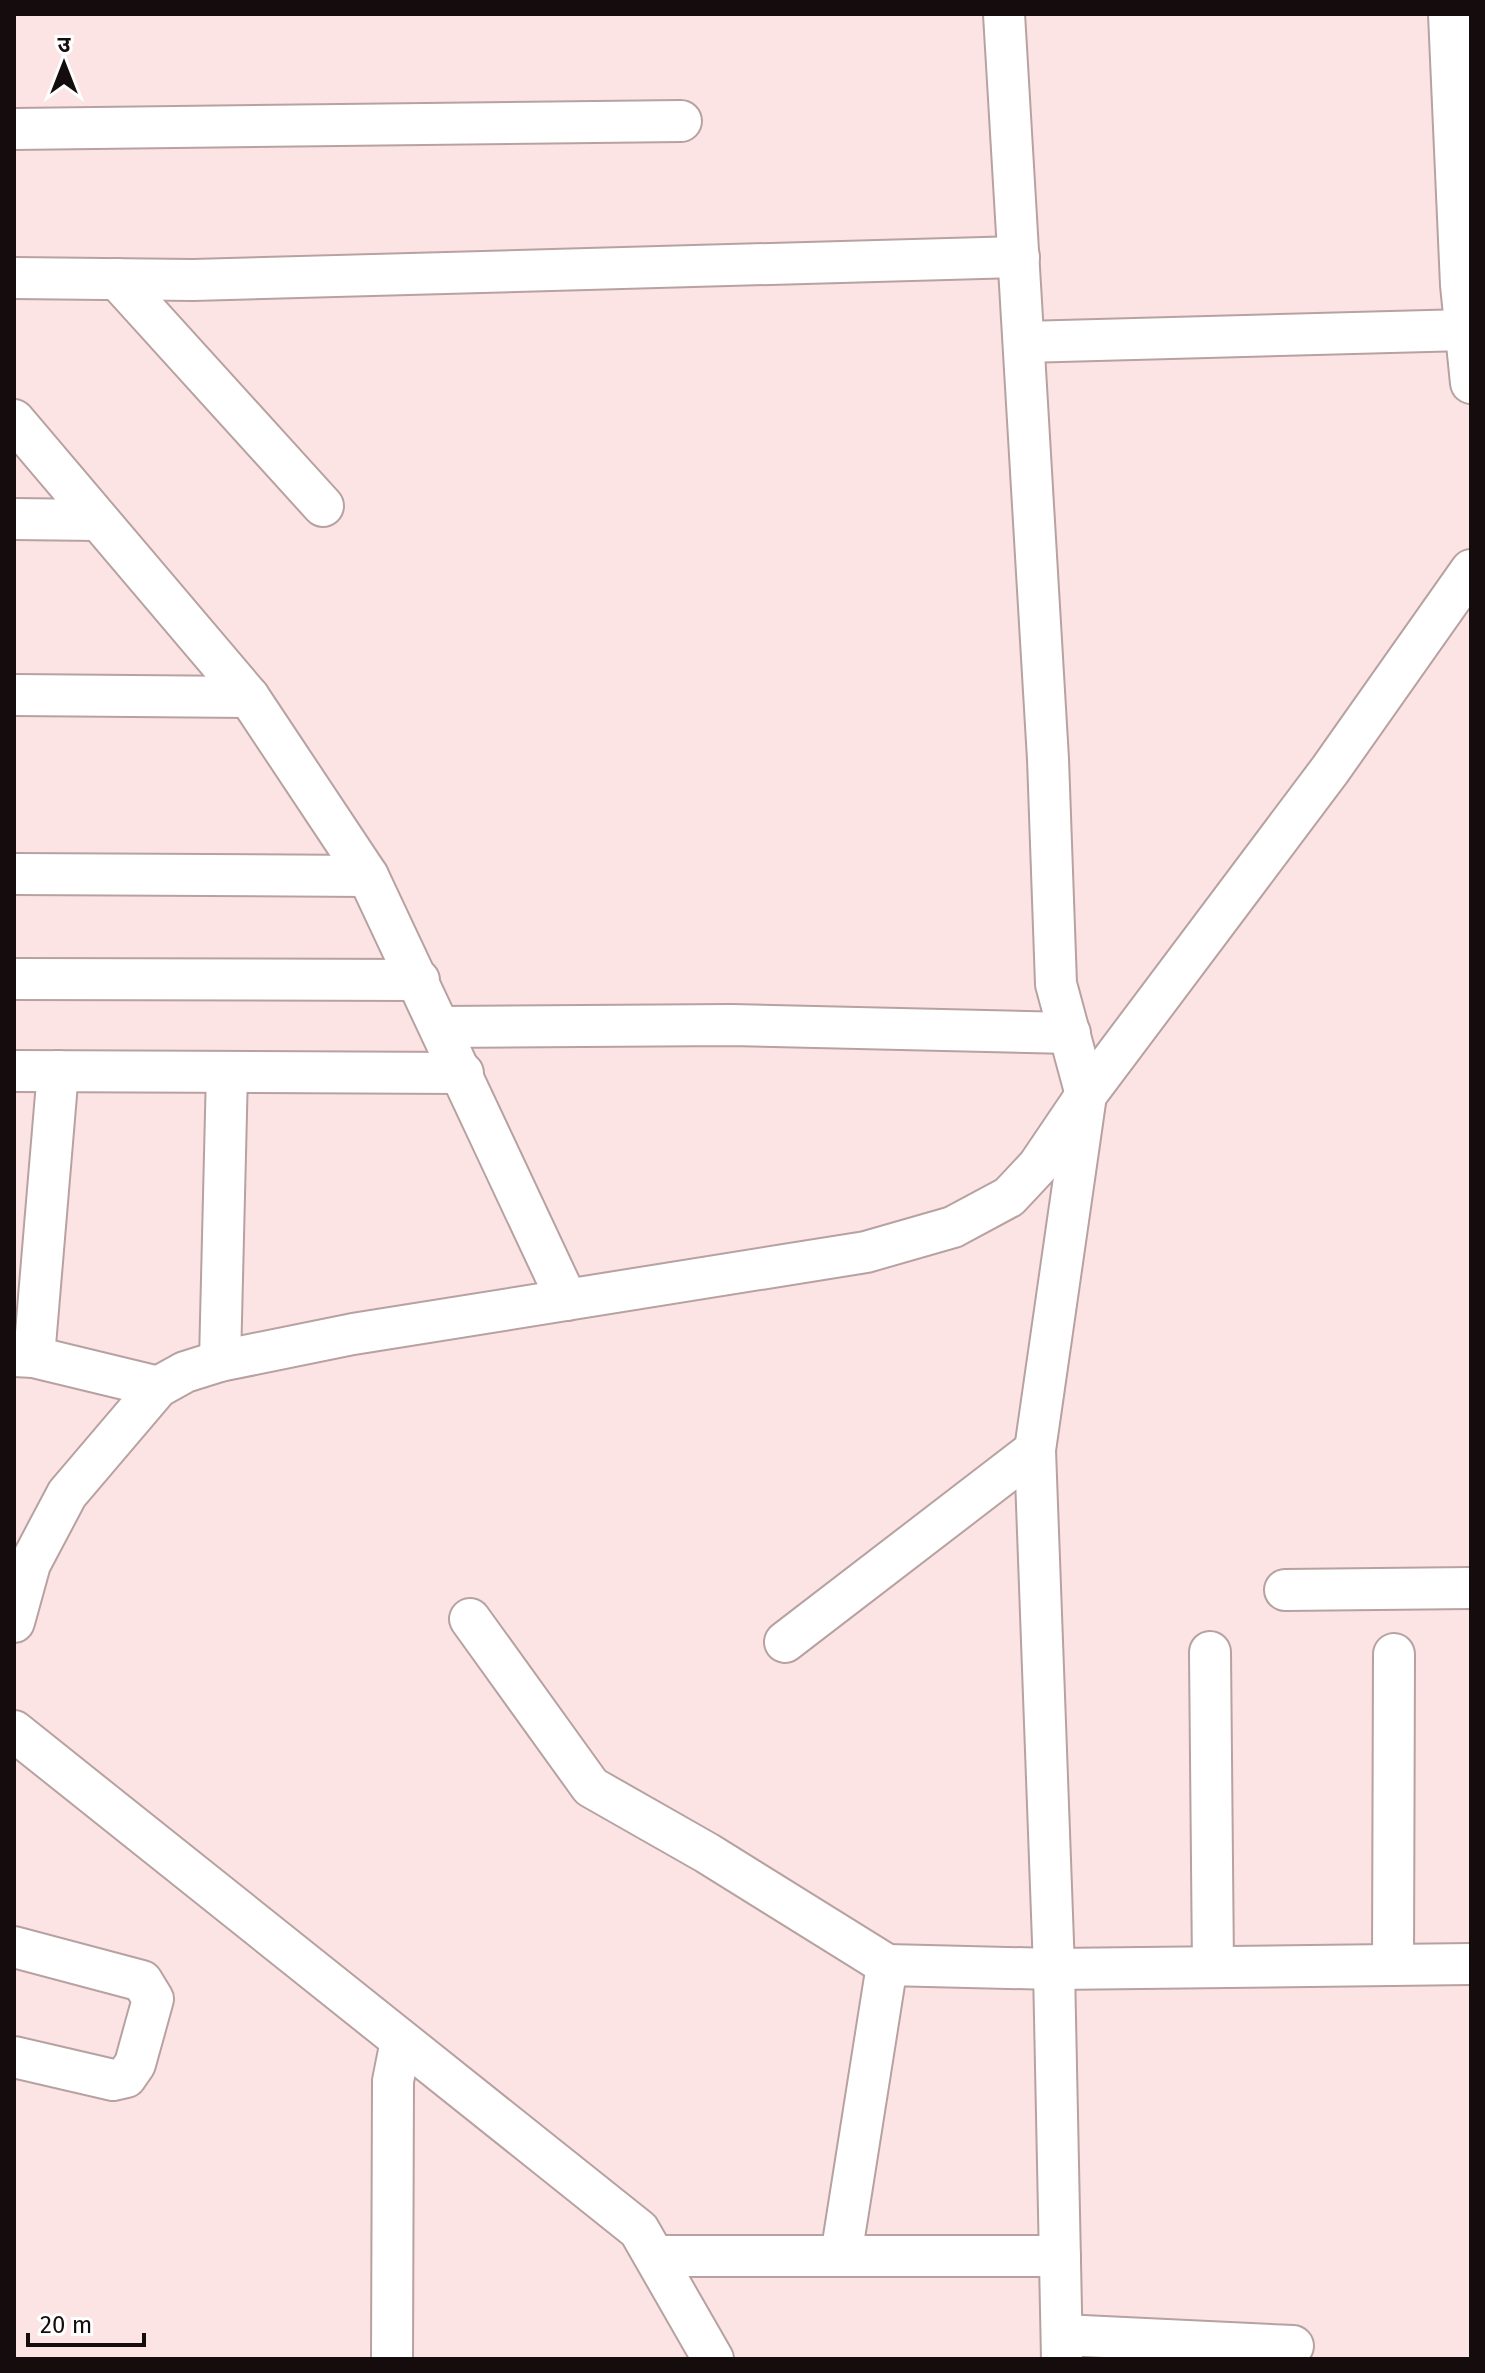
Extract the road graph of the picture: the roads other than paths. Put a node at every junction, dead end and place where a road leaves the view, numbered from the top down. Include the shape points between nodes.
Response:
1 (1004, 14) edge
2 (1449, 14) edge
3 (681, 121) dead end
4 (14, 129) edge
5 (1019, 257) junction
6 (14, 278) edge
7 (117, 279) junction
8 (1465, 330) junction
9 (1024, 342) junction
10 (1471, 383) edge
11 (17, 427) edge
12 (323, 506) dead end
13 (14, 519) edge
14 (98, 520) junction
15 (1471, 570) edge
16 (14, 695) edge
17 (249, 697) junction
18 (14, 874) edge
19 (368, 876) junction
20 (14, 979) edge
21 (419, 980) junction
22 (442, 1027) junction
23 (1070, 1033) junction
24 (14, 1071) edge
25 (58, 1071) junction
26 (227, 1072) junction
27 (463, 1073) junction
28 (1086, 1095) junction
29 (567, 1300) junction
30 (24, 1356) edge
31 (220, 1361) junction
32 (158, 1387) junction
33 (1035, 1450) junction
34 (1471, 1588) edge
35 (1285, 1590) dead end
36 (470, 1619) dead end
37 (14, 1622) edge
38 (785, 1642) dead end
39 (1210, 1652) dead end
40 (1394, 1654) dead end
41 (14, 1731) edge
42 (14, 1947) edge
43 (1471, 1964) edge
44 (887, 1965) junction
45 (1393, 1965) junction
46 (1213, 1967) junction
47 (1054, 1969) junction
48 (401, 2041) junction
49 (14, 2057) edge
50 (655, 2256) junction
51 (841, 2256) junction
52 (1060, 2256) junction
53 (1293, 2346) dead end
54 (1062, 2347) edge
55 (392, 2359) edge
56 (713, 2359) edge

1 - 5 street
2 - 8 street
3 - 4 street
5 - 7 street
5 - 9 street
6 - 7 street
7 - 12 street
8 - 9 street
8 - 10 street
9 - 23 street via 1056,984
11 - 14 street
13 - 14 street
14 - 17 street
15 - 28 street via 1330,770
16 - 17 street
17 - 19 street
18 - 19 street
19 - 21 street
20 - 21 street
21 - 22 street
22 - 23 street via 732,1025
22 - 27 street
23 - 28 street
24 - 25 street
25 - 26 street
25 - 30 street
26 - 27 street
26 - 31 street
27 - 29 street
28 - 29 street via 1038,1166 1009,1197 953,1227 866,1252
28 - 33 street
29 - 31 street
30 - 32 street
31 - 32 street
32 - 37 street via 67,1494 30,1564
33 - 38 street
33 - 47 street
34 - 35 street
36 - 44 street via 591,1787
39 - 46 street
40 - 45 street
41 - 48 street
42 - 49 street via 142,1981 153,1999 135,2064 126,2077 113,2080
43 - 45 street
44 - 47 street
44 - 51 street
45 - 46 street
46 - 47 street
47 - 52 street
48 - 50 street via 639,2230
48 - 55 street via 393,2081
50 - 51 street
50 - 56 street
51 - 52 street
52 - 54 street
53 - 54 street

